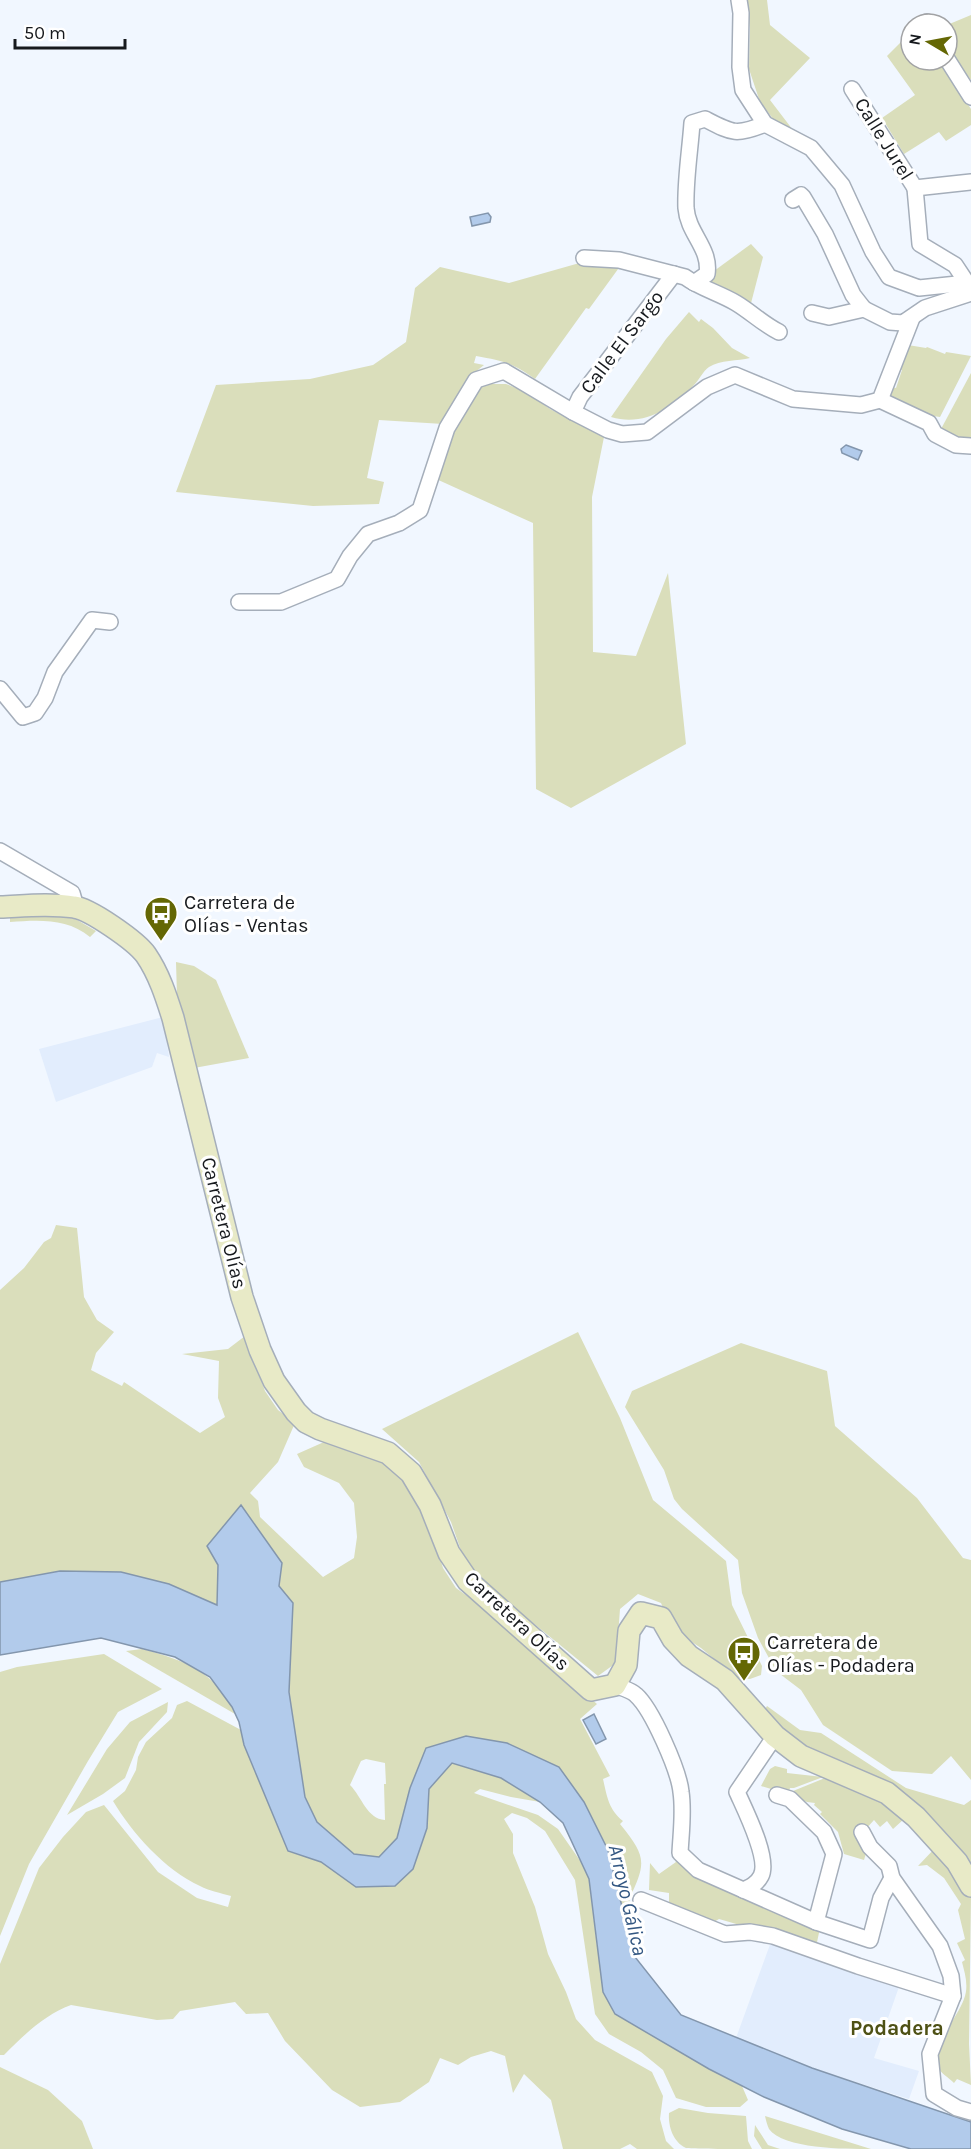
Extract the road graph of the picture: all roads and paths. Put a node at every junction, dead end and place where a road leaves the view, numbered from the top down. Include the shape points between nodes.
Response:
1 (739, 0) edge
2 (955, 72) edge
3 (852, 89) dead end
4 (971, 97) edge
5 (765, 124) junction
6 (971, 183) edge
7 (915, 188) junction
8 (793, 200) dead end
9 (584, 258) dead end
10 (674, 274) junction
11 (694, 283) junction
12 (970, 288) edge
13 (864, 309) junction
14 (813, 313) dead end
15 (912, 318) junction
16 (779, 332) dead end
17 (880, 400) junction
18 (573, 412) junction
19 (971, 446) edge
20 (239, 602) dead end
21 (110, 622) dead end
22 (0, 689) edge
23 (0, 850) edge
24 (76, 907) junction
25 (0, 908) edge
26 (615, 1685) junction
27 (776, 1736) junction
28 (777, 1795) dead end
29 (862, 1832) dead end
30 (892, 1878) junction
31 (971, 1886) edge
32 (743, 1890) junction
33 (640, 1900) dead end
34 (816, 1922) junction
35 (953, 1996) junction
36 (971, 2112) edge

1 - 5 street via 743,90
2 - 4 street
3 - 7 street, Calle Jurel
5 - 11 street via 746,132 730,132 705,119 692,123 686,210 709,264 707,274
5 - 12 street via 811,148 842,185 889,277 919,288
6 - 7 street, Calle Jurel
7 - 12 street, Calle Jurel via 920,244 955,265
8 - 13 street via 803,197 853,296
9 - 10 street via 619,260
10 - 11 street
10 - 18 street, Calle El Sargo via 580,397
11 - 16 street via 733,301
12 - 15 street
13 - 14 street via 829,317
13 - 15 street via 890,322
15 - 17 street
17 - 18 street via 861,405 793,399 735,375 707,387 647,432 622,434
17 - 19 street via 929,423 935,434 956,445
18 - 20 street via 504,371 476,380 447,428 420,510 399,523 368,534 337,579 281,602
21 - 22 street via 92,620 55,672 35,712 23,717
23 - 24 street via 72,893
24 - 25 main road
24 - 26 main road, Carretera Olías via 101,919 145,953 160,980 173,1018 242,1297 273,1381 306,1422 388,1453 411,1473 430,1505 449,1553 468,1581 591,1690
26 - 27 main road via 626,1665 628,1631 641,1613 661,1618 688,1656 725,1680
26 - 32 street via 635,1693 666,1749 681,1788 680,1853 698,1870
27 - 31 main road via 801,1756 887,1793 923,1824 957,1862
27 - 32 street via 737,1792 764,1860 762,1875
28 - 34 street via 790,1799 824,1832 834,1854
29 - 30 street via 870,1847 889,1866
30 - 34 street via 881,1898 870,1940
30 - 35 street via 940,1946 951,1976
32 - 34 street
33 - 35 street via 725,1934 750,1932 773,1936
35 - 36 street via 930,2054 934,2094

